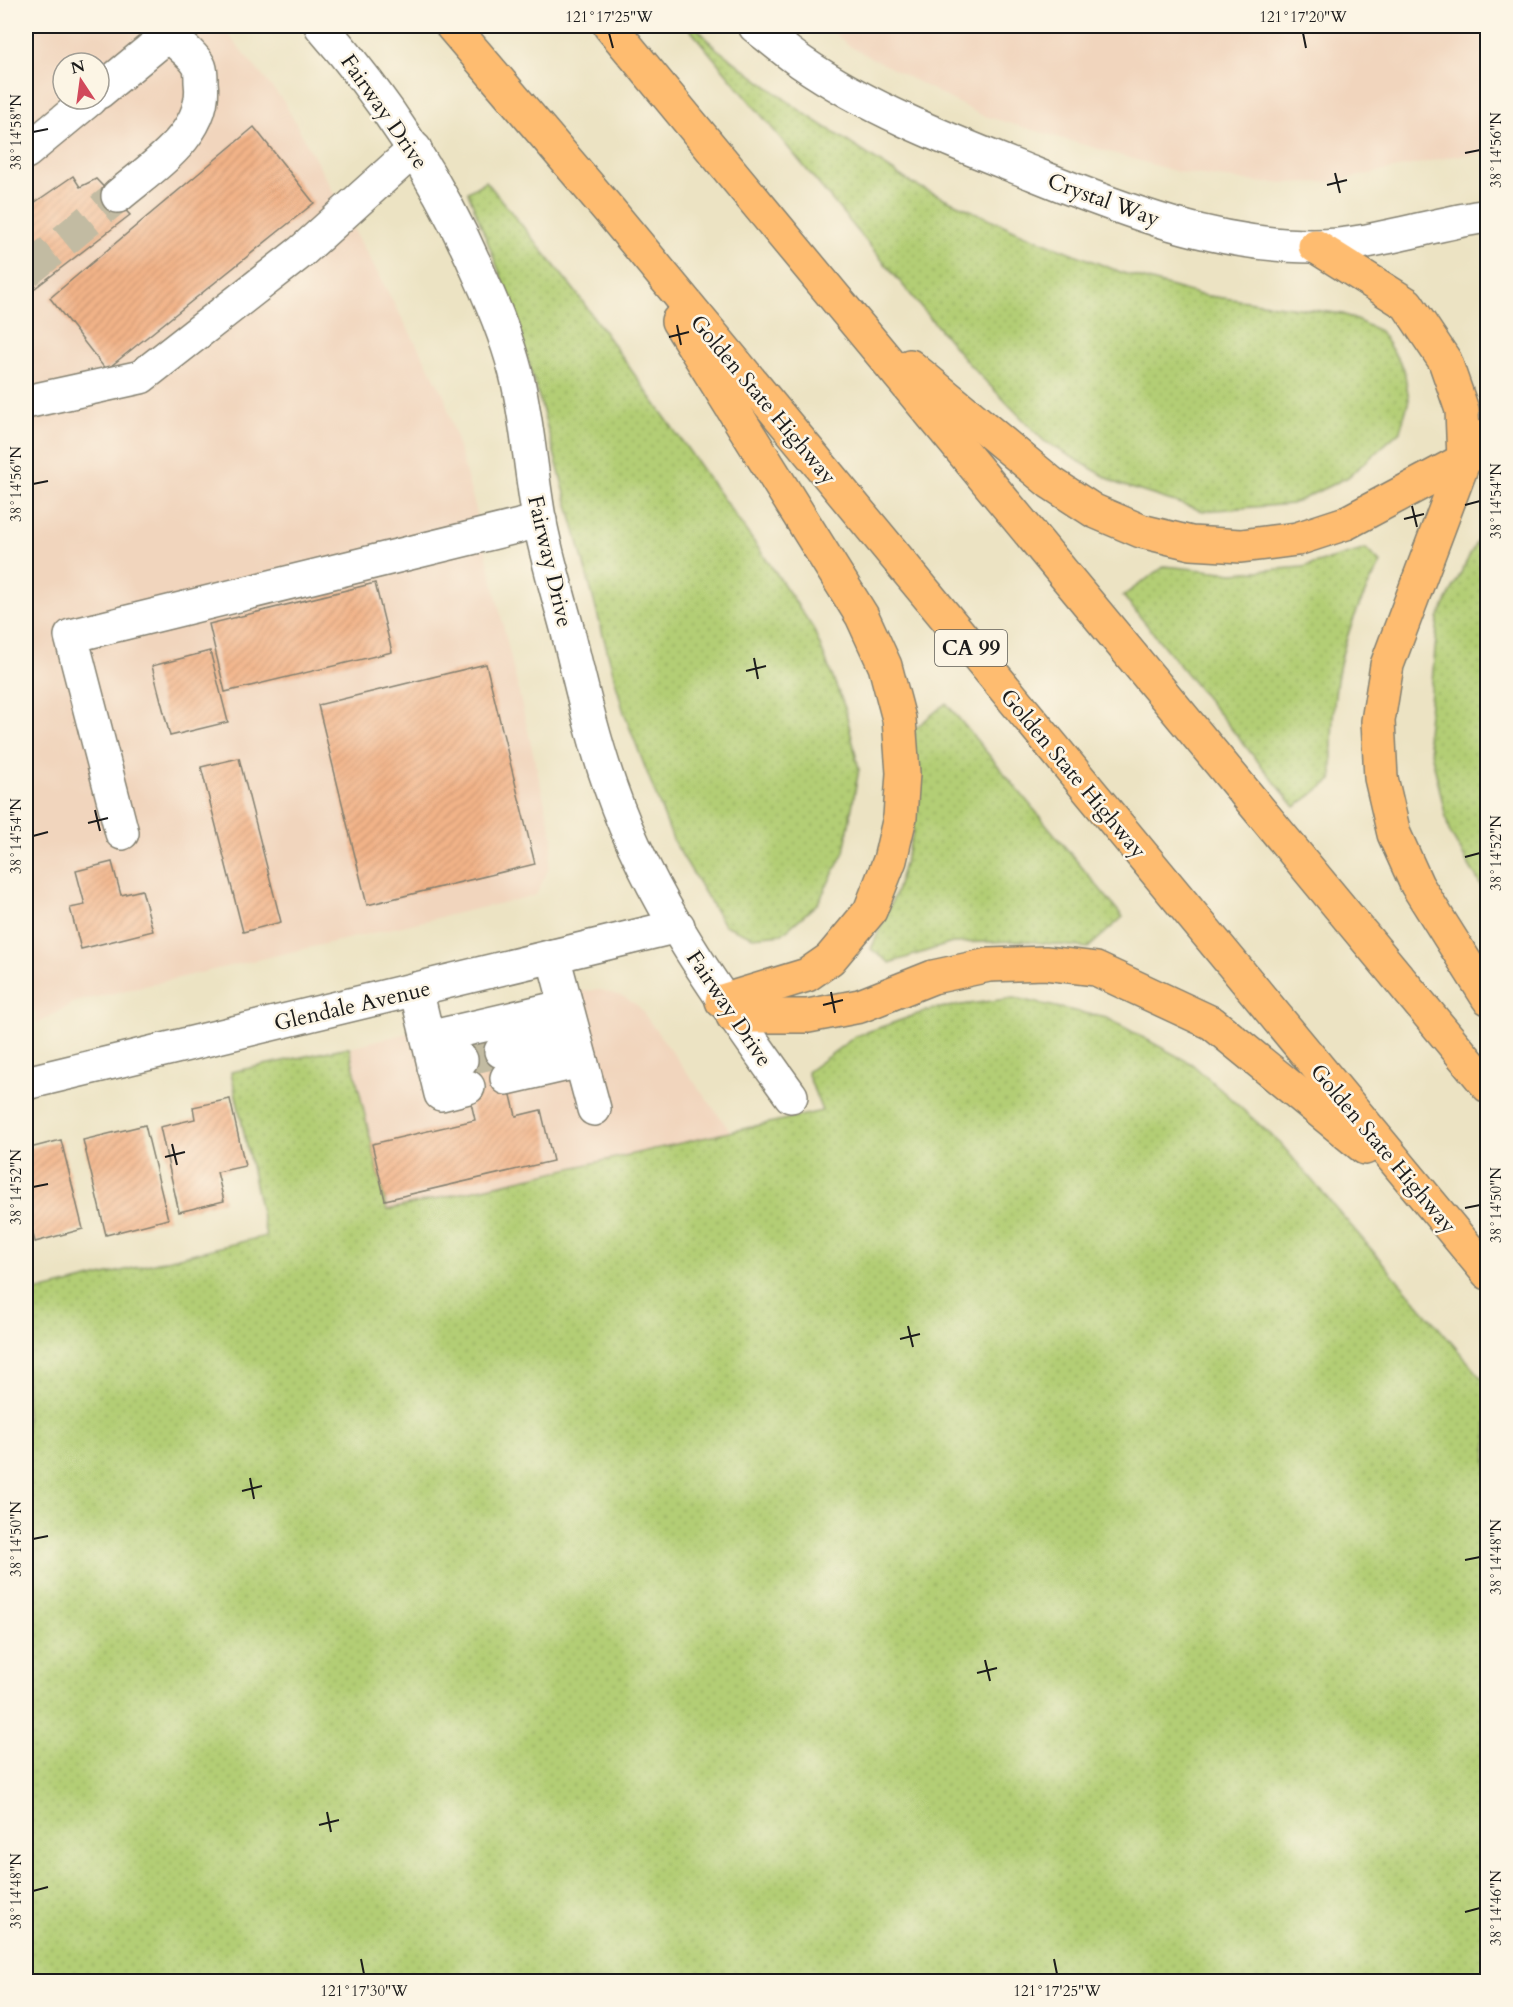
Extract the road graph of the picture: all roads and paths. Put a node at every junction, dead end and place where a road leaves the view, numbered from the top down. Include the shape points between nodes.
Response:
1 (321, 26) edge
2 (452, 26) edge
3 (610, 26) edge
4 (755, 26) edge
5 (167, 30) edge
6 (111, 81) edge
7 (76, 111) edge
8 (415, 149) junction
9 (26, 152) edge
10 (118, 196) tunnel mouth
11 (609, 210) junction
12 (1488, 216) edge
13 (1315, 246) junction
14 (846, 313) junction
15 (26, 402) edge
16 (1488, 435) edge
17 (1464, 460) junction
18 (540, 521) junction
19 (123, 833) dead end
20 (678, 926) junction
21 (553, 956) junction
22 (416, 989) junction
23 (1488, 998) edge
24 (728, 1009) junction
25 (573, 1033) junction
26 (504, 1064) tunnel mouth
27 (26, 1083) edge
28 (1488, 1086) edge
29 (791, 1096) dead end
30 (594, 1109) dead end
31 (1423, 1196) junction
32 (1488, 1273) edge

1 - 8 street, Fairway Drive via 366,78
2 - 11 highway, Golden State Highway / CA 99
3 - 14 highway
4 - 13 street, Crystal Way via 801,62 862,98 936,135 1088,196 1208,235 1262,244
5 - 6 street
5 - 10 street via 199,64 203,96 199,112 181,142
7 - 9 street
8 - 15 street via 301,252 141,376
8 - 18 street, Fairway Drive via 457,222 494,307 518,381
11 - 24 highway via 862,616 885,666 899,719 903,773 900,817 890,860 870,911 830,959 807,975
11 - 31 highway, Golden State Highway / CA 99
12 - 13 street, Crystal Way via 1376,240
13 - 17 highway via 1407,304 1444,360 1462,410
14 - 17 highway via 1052,483 1094,511 1141,531 1191,543 1241,546 1297,539 1346,523
14 - 28 highway
16 - 17 highway
17 - 23 highway via 1387,665 1378,722 1381,778 1394,834 1417,885
18 - 19 street via 71,636
18 - 20 street, Fairway Drive via 611,789 638,855
20 - 21 street, Glendale Avenue
20 - 24 street, Fairway Drive
21 - 22 street, Glendale Avenue
21 - 25 street
22 - 25 street via 448,1063
22 - 27 street, Glendale Avenue
24 - 29 street, Fairway Drive
24 - 31 highway via 808,1016 850,1008 933,977 989,965 1046,963 1096,969 1212,1023
25 - 26 street
25 - 30 street
31 - 32 highway, Golden State Highway / CA 99

